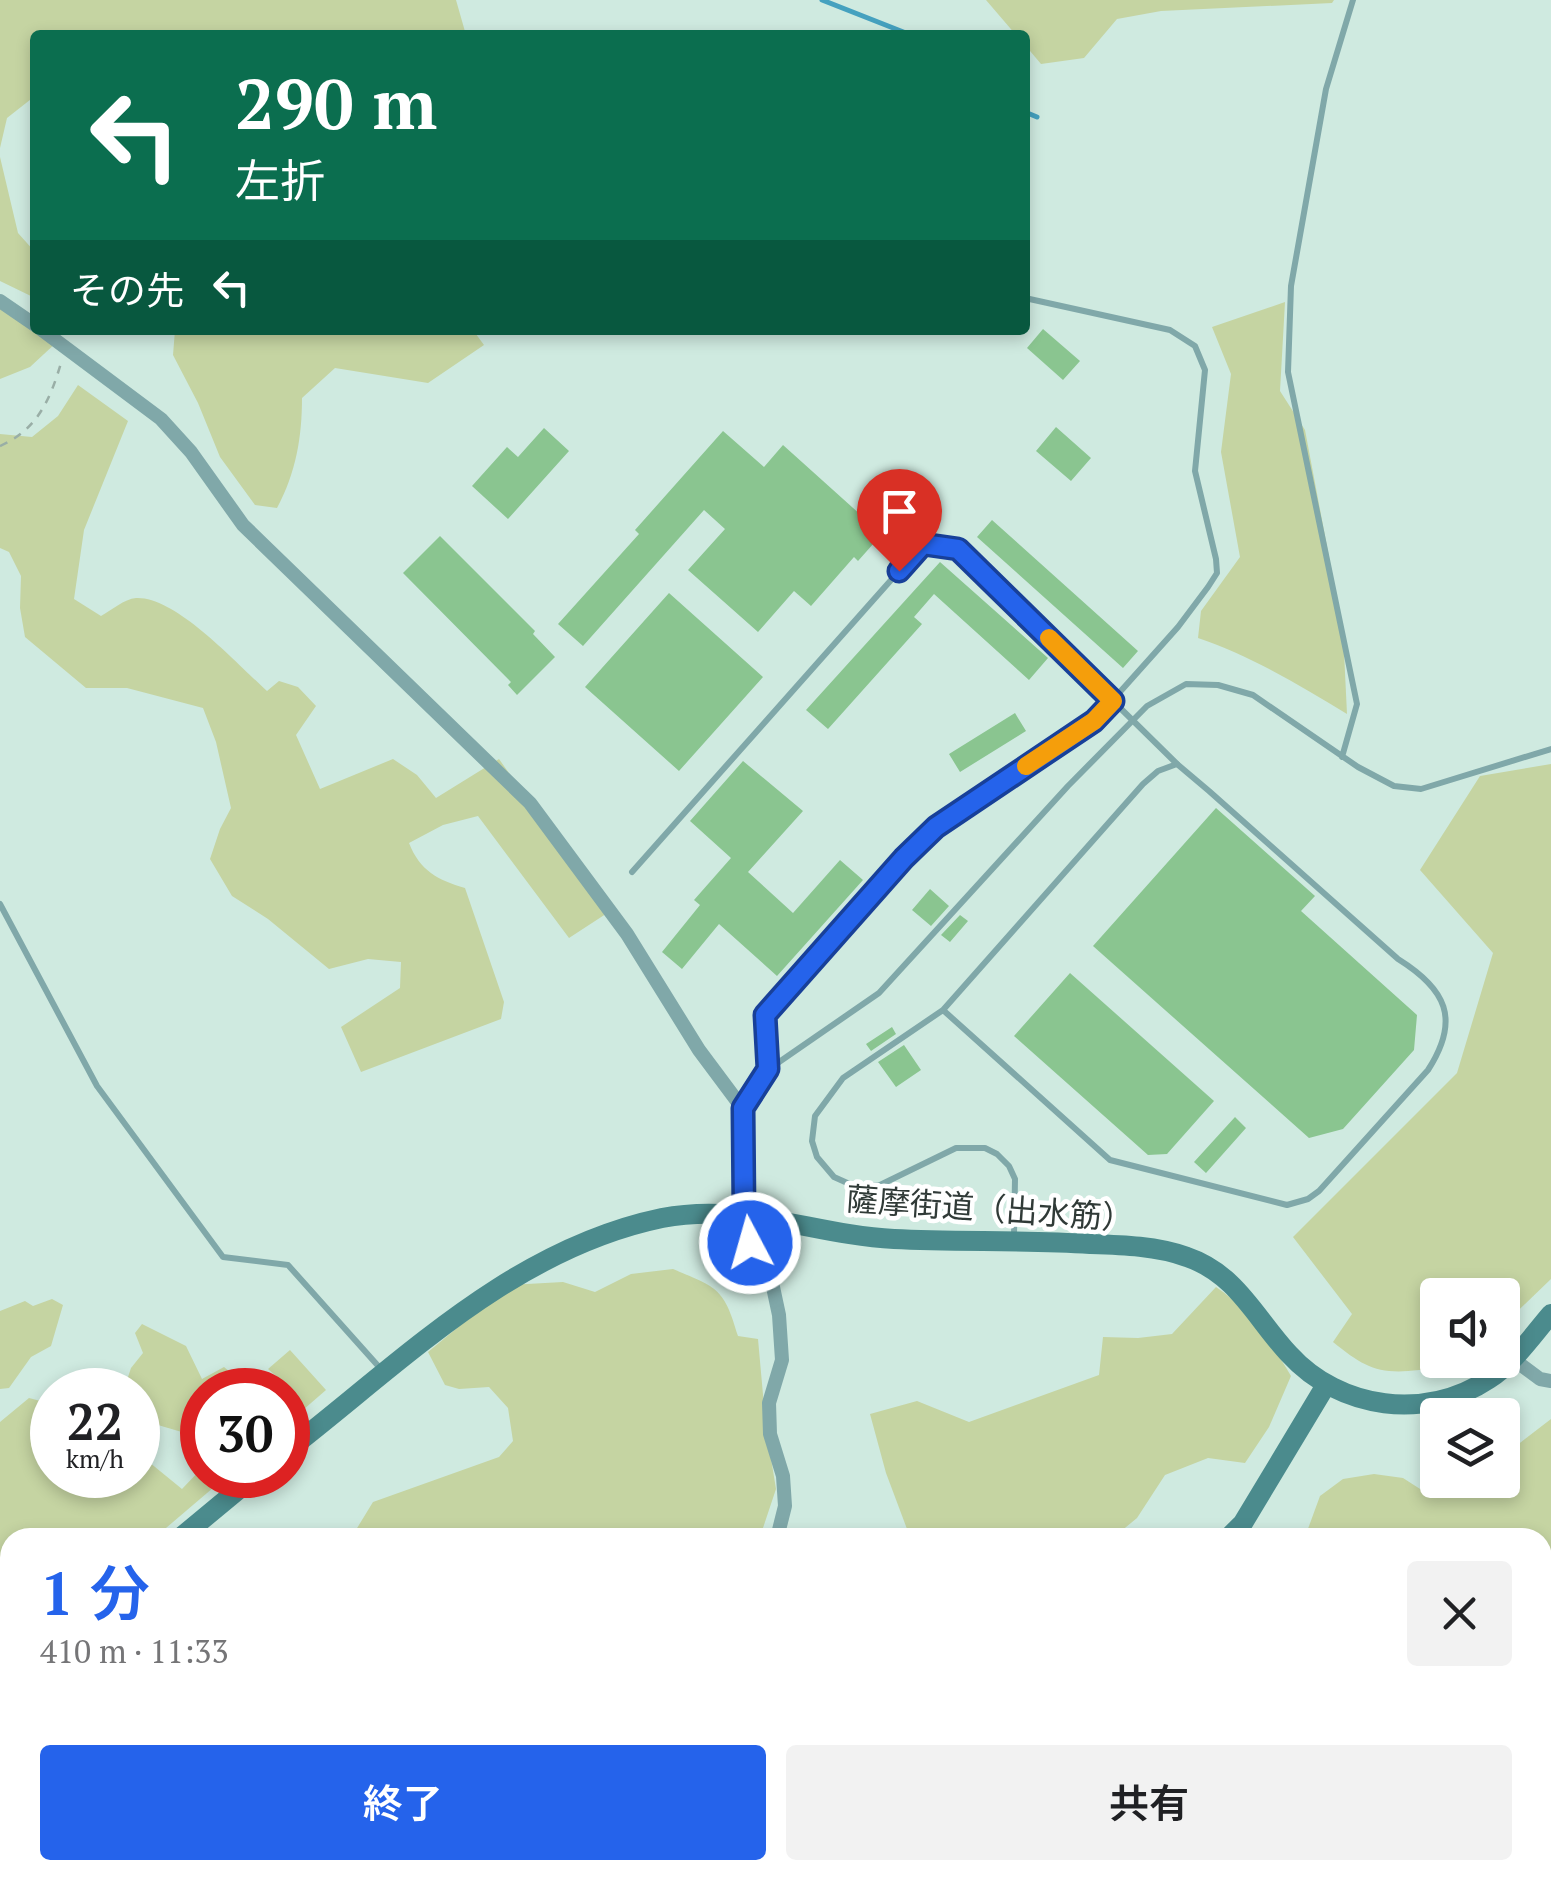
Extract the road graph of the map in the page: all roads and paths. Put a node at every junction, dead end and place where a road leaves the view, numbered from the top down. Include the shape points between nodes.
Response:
1 (1354, 0) edge
2 (1030, 299) edge
3 (0, 301) edge
4 (30, 322) edge
5 (49, 335) edge
6 (66, 347) junction
7 (0, 446) edge
8 (1113, 701) junction
9 (1551, 748) edge
10 (1342, 757) junction
11 (1177, 764) junction
12 (632, 872) dead end
13 (0, 904) edge
14 (942, 1010) junction
15 (768, 1069) junction
16 (743, 1108) junction
17 (744, 1213) junction
18 (1013, 1240) junction
19 (1551, 1314) edge
20 (1520, 1350) edge
21 (1520, 1365) edge
22 (384, 1373) junction
23 (1491, 1378) edge
24 (1551, 1381) edge
25 (1326, 1385) junction
26 (310, 1432) edge
27 (228, 1498) edge
28 (192, 1528) edge
29 (779, 1528) edge
30 (1238, 1528) edge

1 - 10 lane via 1326,90 1291,286 1288,372 1356,704
2 - 8 lane via 1170,330 1195,346 1205,370 1195,470 1216,573
3 - 4 street
5 - 6 street
6 - 7 path via 52,397 20,436
6 - 16 street via 161,419 242,525 530,803
8 - 11 lane, bridge
8 - 12 lane via 958,549 923,544
8 - 15 lane via 1094,721 936,827 904,858 765,1015
9 - 10 lane via 1421,790 1394,786
10 - 15 lane via 1253,695 1186,684 1147,706 1115,738 880,993
11 - 14 lane via 1143,784
11 - 14 lane via 1426,977 1445,1010 1446,1033 1428,1070 1320,1191 1287,1205 1110,1160
13 - 22 lane via 97,1086 223,1257 288,1265
14 - 18 lane via 843,1078 815,1116 817,1158 834,1177 865,1187 956,1148 984,1148 1015,1179
15 - 16 lane
16 - 17 street
17 - 18 street, 薩摩街道（出水筋） via 894,1239
17 - 22 street, 薩摩街道（出水筋） via 662,1218 561,1251 478,1300
17 - 29 street via 779,1315 782,1360 769,1404 782,1476
18 - 25 street, 薩摩街道（出水筋） via 1137,1246 1209,1267 1243,1296 1292,1358
19 - 20 street, 薩摩街道（出水筋）
21 - 24 street
22 - 26 street, 薩摩街道（出水筋）
23 - 25 street, 薩摩街道（出水筋） via 1426,1404 1383,1404
25 - 30 street
27 - 28 street

